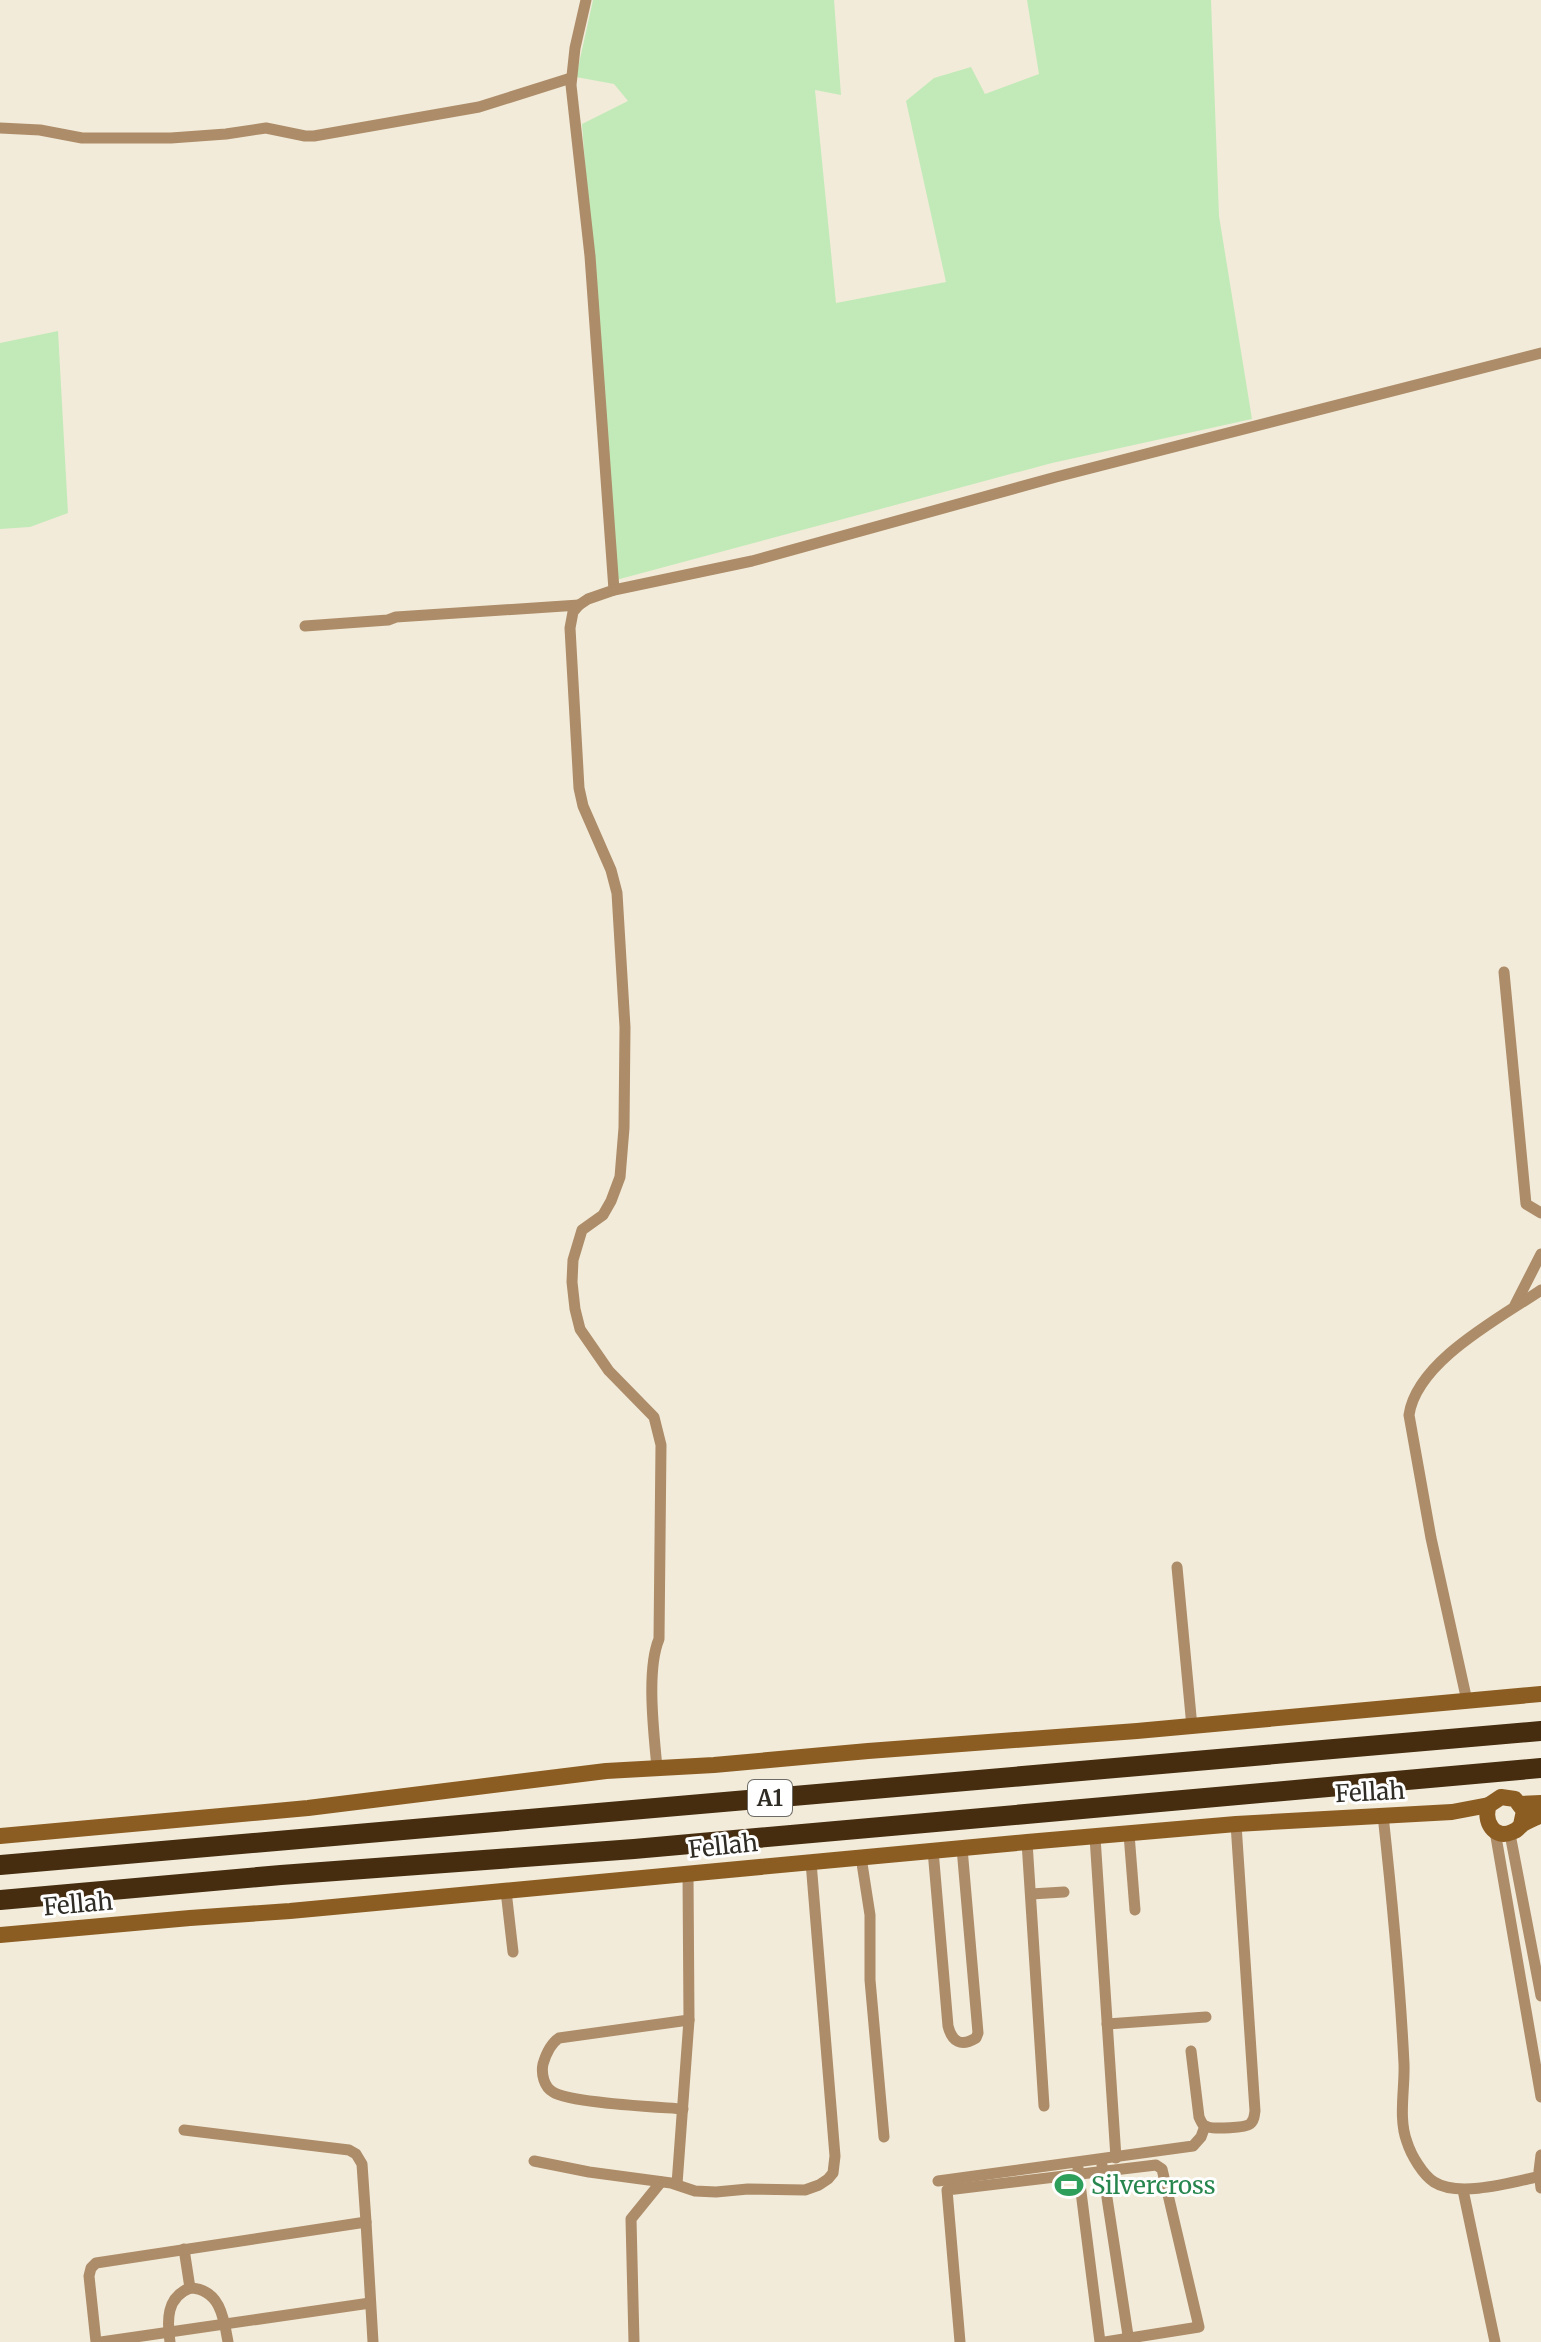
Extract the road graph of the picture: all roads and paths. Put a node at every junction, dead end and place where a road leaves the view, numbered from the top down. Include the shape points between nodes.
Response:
1 (586, 0) edge
2 (571, 78) junction
3 (0, 128) edge
4 (1541, 353) edge
5 (614, 590) junction
6 (579, 605) junction
7 (305, 626) dead end
8 (1504, 972) dead end
9 (1541, 1213) edge
10 (1541, 1254) edge
11 (1541, 1290) edge
12 (1512, 1309) junction
13 (1177, 1567) dead end
14 (1541, 1694) edge
15 (1467, 1701) junction
16 (1192, 1727) junction
17 (1541, 1731) edge
18 (657, 1768) junction
19 (1541, 1768) edge
20 (1541, 1803) edge
21 (1520, 1804) junction
22 (1489, 1805) junction
23 (1452, 1812) junction
24 (1383, 1815) junction
25 (1541, 1815) edge
26 (1236, 1824) junction
27 (1504, 1828) junction
28 (1129, 1834) junction
29 (0, 1836) edge
30 (1095, 1837) junction
31 (1027, 1842) junction
32 (962, 1848) junction
33 (933, 1850) junction
34 (861, 1857) junction
35 (811, 1862) junction
36 (0, 1865) edge
37 (688, 1874) junction
38 (506, 1891) junction
39 (1064, 1892) dead end
40 (1031, 1894) junction
41 (0, 1900) edge
42 (1135, 1910) dead end
43 (0, 1935) edge
44 (513, 1952) dead end
45 (1539, 1970) edge
46 (1519, 1975) junction
47 (1541, 1996) edge
48 (1206, 2017) dead end
49 (689, 2020) junction
50 (1107, 2024) junction
51 (1191, 2051) dead end
52 (1541, 2097) edge
53 (1044, 2106) dead end
54 (683, 2109) junction
55 (1205, 2126) junction
56 (184, 2130) dead end
57 (884, 2137) dead end
58 (1541, 2155) edge
59 (1116, 2158) junction
60 (534, 2161) dead end
61 (1102, 2165) junction
62 (1078, 2169) junction
63 (1540, 2180) edge
64 (938, 2181) dead end
65 (661, 2182) junction
66 (677, 2184) junction
67 (1463, 2190) junction
68 (366, 2222) junction
69 (184, 2249) junction
70 (190, 2288) junction
71 (370, 2303) junction
72 (225, 2325) junction
73 (1199, 2327) junction
74 (169, 2337) edge
75 (1128, 2340) edge
76 (99, 2342) edge
77 (228, 2342) edge
78 (373, 2342) edge
79 (634, 2342) edge
80 (960, 2342) edge
81 (1103, 2342) edge
82 (1202, 2342) edge
83 (1495, 2342) edge

1 - 2 street
2 - 3 street via 479,107 314,136 266,128 171,138 82,138
2 - 5 street via 590,256
4 - 5 street via 752,561
5 - 6 street
6 - 7 street
6 - 18 street via 570,628 577,769 583,806 617,893 625,1027 624,1128 620,1177 603,1215 582,1230 572,1282 580,1329 609,1371 654,1417 661,1445 659,1639 653,1685
8 - 9 street via 1526,1204
10 - 12 street
11 - 12 street
12 - 15 street via 1436,1368 1416,1393 1409,1415
13 - 16 street
14 - 15 street
15 - 16 street
16 - 18 street
17 - 36 highway, A1
18 - 29 street
19 - 41 highway, A1
20 - 21 street, Fellah
21 - 22 street, Fellah via 1501,1797
21 - 27 street via 1524,1818
22 - 23 street, Fellah
22 - 27 street via 1486,1818
23 - 24 street, Fellah
23 - 27 street, Fellah
24 - 26 street, Fellah
24 - 67 street via 1406,2141 1436,2183
25 - 27 street
26 - 28 street, Fellah
26 - 55 street via 1255,2111 1243,2127
27 - 45 street
27 - 46 street
28 - 30 street, Fellah
28 - 42 street
30 - 31 street, Fellah
30 - 50 street
31 - 32 street, Fellah
31 - 40 street
32 - 33 street, Fellah
32 - 33 street via 978,2033 965,2043 953,2039 948,2026
33 - 34 street, Fellah
34 - 35 street, Fellah
34 - 57 street via 870,1915 870,1980
35 - 37 street, Fellah
35 - 66 street via 833,2173 805,2190 703,2192
37 - 38 street, Fellah
37 - 49 street
38 - 43 street, Fellah
38 - 44 street
39 - 40 street
40 - 53 street
45 - 46 street
45 - 47 street
46 - 52 street
48 - 50 street
49 - 54 street
49 - 54 street via 559,2038 543,2067 546,2085 555,2094
50 - 59 street
51 - 55 street via 1199,2117
54 - 66 street
55 - 59 street via 1193,2146
56 - 68 street via 349,2150 362,2164
58 - 63 street
59 - 61 street
60 - 65 street
61 - 62 street
61 - 73 street via 1162,2169
61 - 75 street
62 - 64 street
62 - 80 street via 947,2190
62 - 81 street
63 - 67 street
65 - 66 street
65 - 79 street via 631,2219
67 - 83 street
68 - 69 street
68 - 71 street
69 - 70 street
69 - 76 street via 103,2261 91,2268
70 - 72 street via 216,2300
70 - 74 street via 171,2305
71 - 72 street
71 - 78 street
72 - 74 street
72 - 77 street
73 - 75 street
73 - 82 street
74 - 76 street
75 - 81 street

